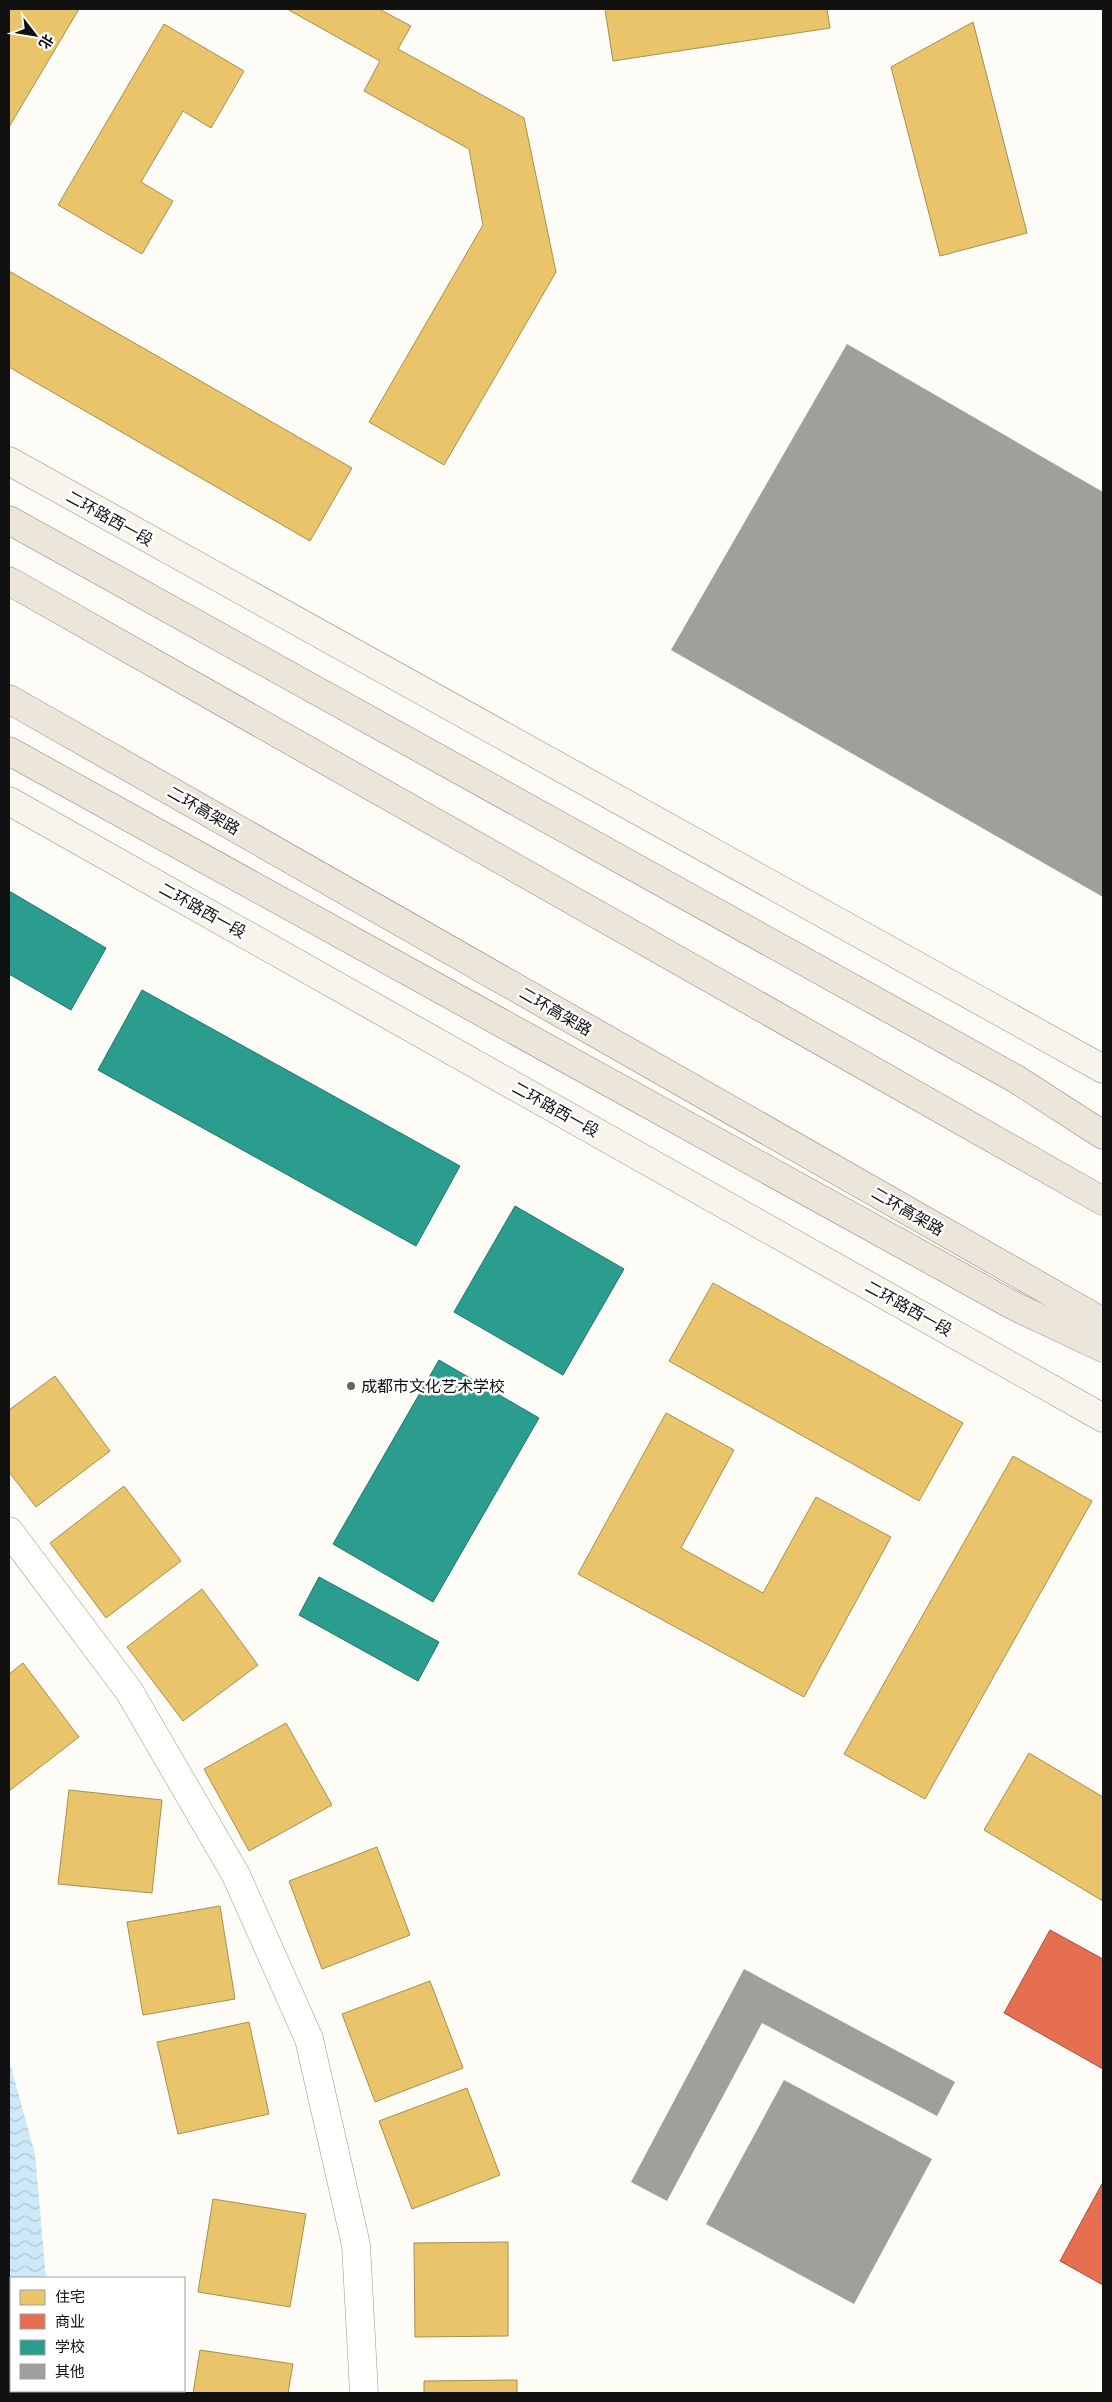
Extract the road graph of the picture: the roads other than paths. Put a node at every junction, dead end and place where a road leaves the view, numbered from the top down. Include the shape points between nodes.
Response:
1 (9, 461) edge
2 (9, 520) edge
3 (9, 581) edge
4 (9, 699) edge
5 (9, 751) edge
6 (9, 801) edge
7 (1103, 1069) edge
8 (1103, 1135) edge
9 (1103, 1201) edge
10 (1103, 1322) edge
11 (1103, 1348) edge
12 (1103, 1418) edge
13 (9, 1531) edge
14 (364, 2393) edge

1 - 7 main road, 二环路西一段
2 - 8 highway via 1016,1079
3 - 9 highway
4 - 10 highway, 二环高架路
5 - 11 highway via 1014,1306
6 - 12 main road, 二环路西一段
13 - 14 street via 129,1691 236,1875 309,2039 356,2245

